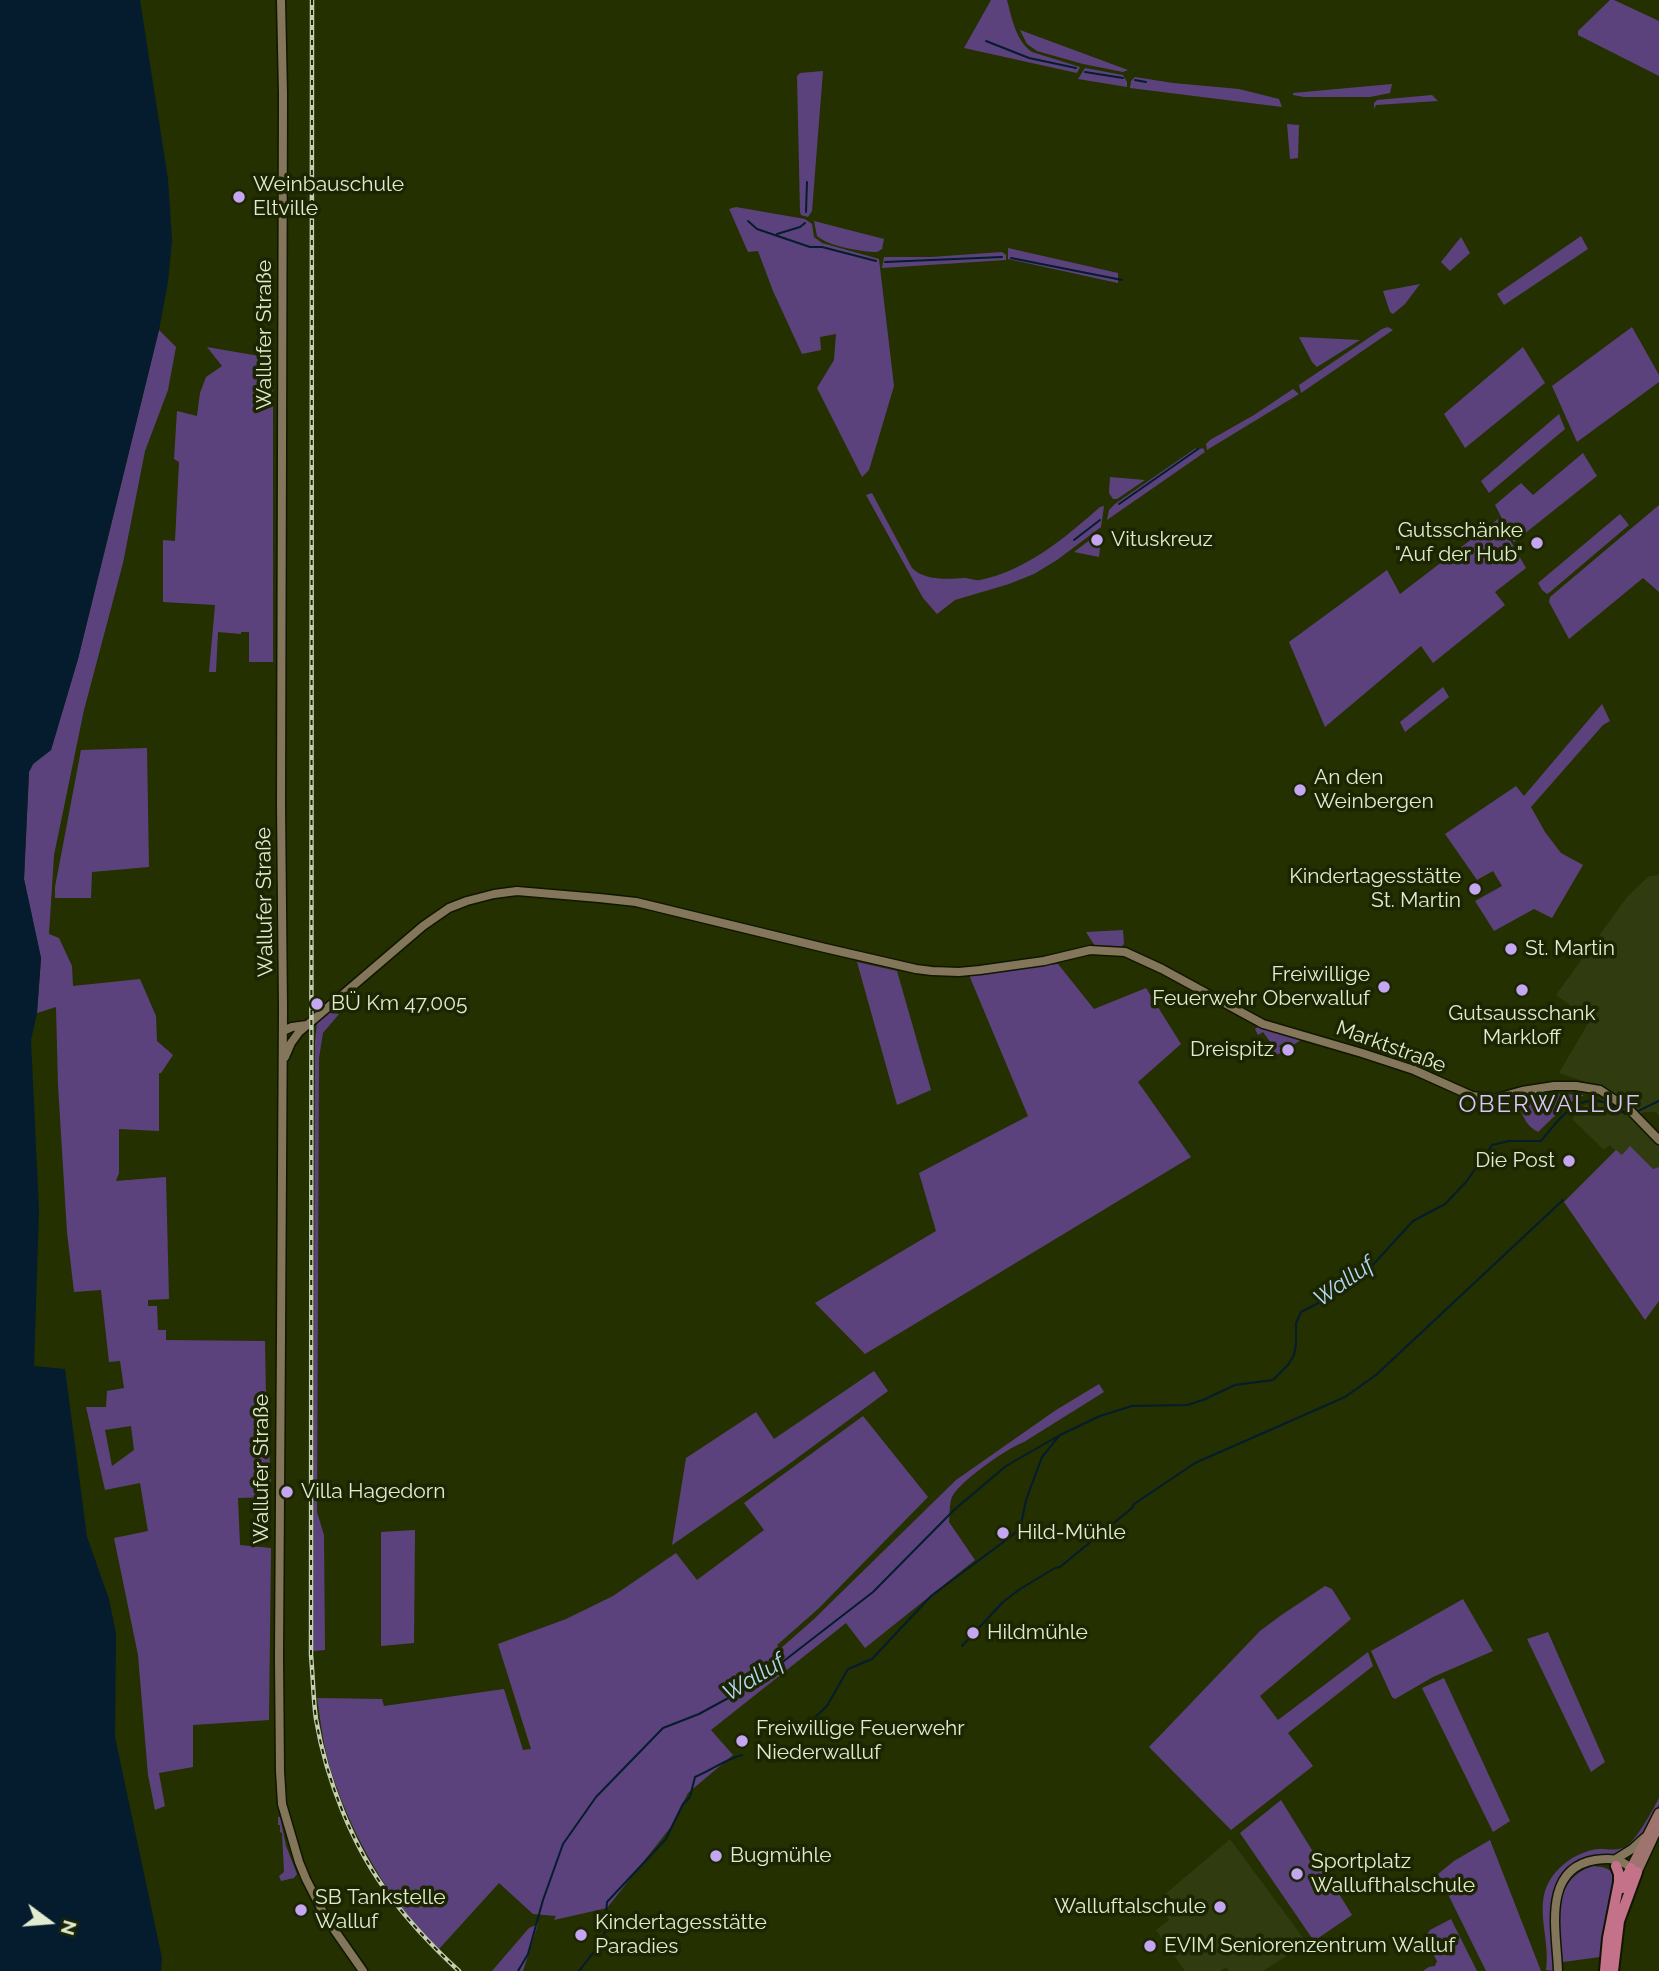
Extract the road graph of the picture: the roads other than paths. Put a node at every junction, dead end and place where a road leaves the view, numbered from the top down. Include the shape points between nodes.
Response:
1 (281, 0) edge
2 (283, 1009) junction
3 (302, 1027) junction
4 (283, 1031) junction
5 (283, 1062) junction
6 (1659, 1140) edge
7 (1659, 1814) edge
8 (1659, 1825) edge
9 (1648, 1833) junction
10 (1616, 1862) junction
11 (1632, 1870) junction
12 (1611, 1920) junction
13 (363, 1971) edge
14 (1558, 1971) edge
15 (1605, 1971) edge
16 (1613, 1971) edge

1 - 2 street, Wallufer Straße
2 - 3 street
2 - 4 street, Wallufer Straße
3 - 4 street
3 - 5 street
3 - 6 street, Marktstraße via 432,918 461,903 517,891 623,900 916,969 959,972 1090,950 1125,952 1263,1024 1414,1070 1472,1096 1493,1098 1576,1086 1600,1090 1637,1116
4 - 5 street, Wallufer Straße
5 - 13 street, Wallufer Straße via 278,1703 282,1804 314,1898
7 - 9 main road
8 - 11 main road
9 - 10 street
9 - 11 main road
10 - 11 street
10 - 12 highway via 1619,1881
10 - 14 street via 1588,1862 1562,1883 1555,1902
11 - 12 highway
11 - 16 highway
12 - 15 highway

